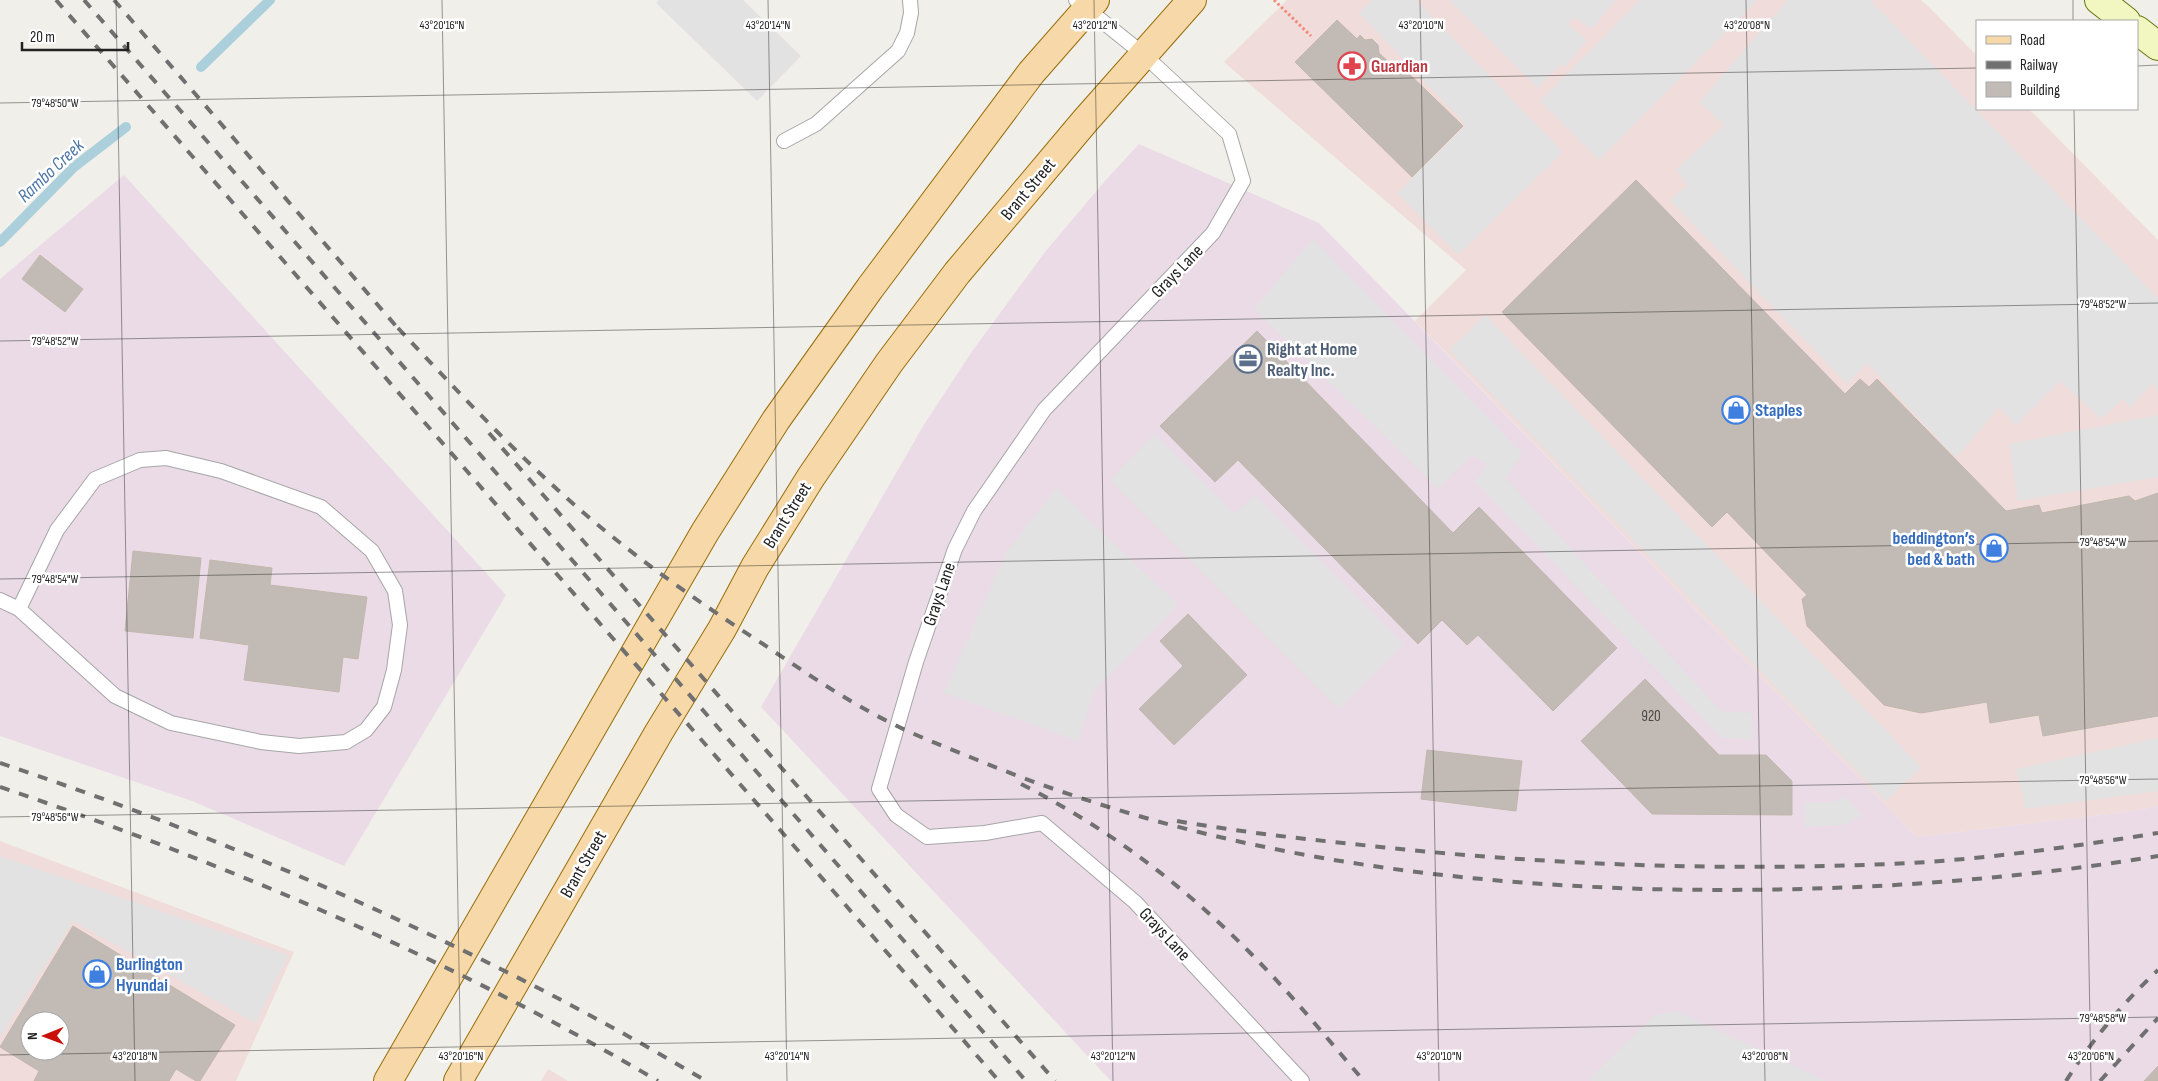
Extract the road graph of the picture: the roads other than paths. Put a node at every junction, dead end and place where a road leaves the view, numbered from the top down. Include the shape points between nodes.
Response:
1 (910, 0) edge
2 (1192, 0) edge
3 (2099, 0) edge
4 (1086, 3) edge
5 (2125, 20) edge
6 (2138, 31) edge
7 (2158, 46) edge
8 (1143, 54) junction
9 (784, 141) dead end
10 (0, 600) edge
11 (19, 609) junction
12 (388, 1081) edge
13 (458, 1081) edge
14 (1302, 1081) edge

1 - 9 lane via 908,33 898,51 816,124
2 - 8 main road, Brant Street
3 - 5 main road
4 - 8 lane, Grays Lane
4 - 12 main road via 870,288 776,420 700,541
6 - 7 main road
8 - 13 main road, Brant Street via 957,273 889,363 811,477 755,567
8 - 14 lane, Grays Lane via 1229,134 1243,181 1213,233 1044,410 974,511 948,567 879,789 896,815 927,837 1042,823 1135,902
10 - 11 lane
11 - 11 lane via 116,696 171,723 261,742 300,746 346,742 366,730 384,707 394,670 400,625 395,590 372,552 321,507 221,471 166,458 140,460 95,479 57,530

